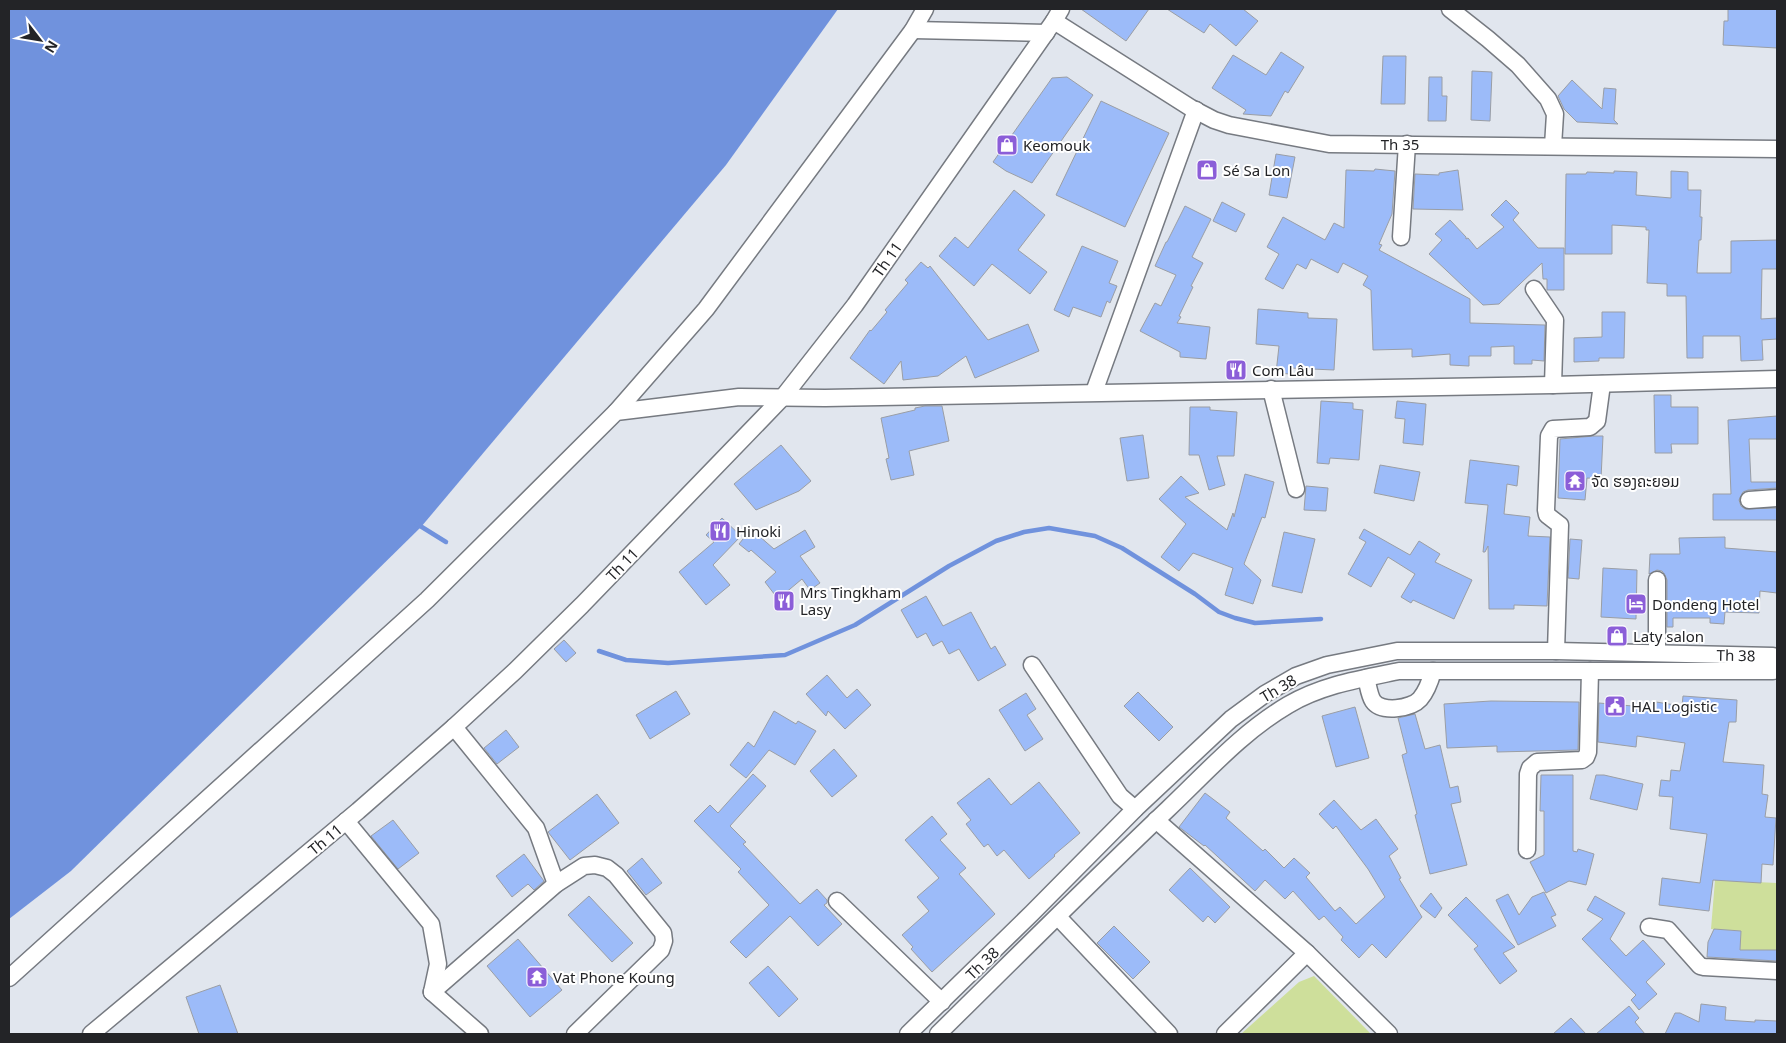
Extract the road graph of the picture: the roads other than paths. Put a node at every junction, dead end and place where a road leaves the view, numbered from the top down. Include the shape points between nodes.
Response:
1 (926, 9) edge
2 (1450, 9) edge
3 (1054, 21) edge
4 (912, 30) junction
5 (1196, 110) junction
6 (1407, 144) junction
7 (1553, 146) junction
8 (1777, 149) edge
9 (1401, 237) dead end
10 (1534, 289) dead end
11 (1777, 379) edge
12 (1602, 384) junction
13 (1553, 385) junction
14 (1271, 390) junction
15 (1094, 392) junction
16 (783, 397) junction
17 (616, 412) junction
18 (1296, 489) dead end
19 (1777, 498) edge
20 (1749, 500) dead end
21 (1656, 580) dead end
22 (1556, 650) junction
23 (1657, 653) junction
24 (1777, 659) edge
25 (1032, 665) dead end
26 (1777, 668) edge
27 (1433, 671) junction
28 (1590, 671) junction
29 (1366, 678) junction
30 (454, 727) junction
31 (1135, 809) junction
32 (1156, 820) junction
33 (346, 821) junction
34 (1526, 850) dead end
35 (556, 884) junction
36 (837, 901) dead end
37 (1058, 917) junction
38 (1649, 927) dead end
39 (1307, 953) junction
40 (1777, 971) edge
41 (9, 978) edge
42 (432, 992) junction
43 (942, 1002) junction
44 (91, 1034) edge
45 (480, 1034) edge
46 (575, 1034) edge
47 (908, 1034) edge
48 (938, 1034) edge
49 (1169, 1034) edge
50 (1224, 1034) edge
51 (1389, 1034) edge

1 - 4 street
2 - 7 street via 1518,65 1548,99 1555,114
3 - 4 street
3 - 5 street, Th 35
3 - 16 street, Th 11 via 855,305
4 - 17 street via 706,309
5 - 6 street, Th 35 via 1229,125 1330,144
5 - 15 street
6 - 7 street, Th 35
6 - 9 street
7 - 8 street, Th 35
10 - 13 street via 1555,320
11 - 12 street
12 - 13 street
12 - 22 street via 1597,421 1590,427 1553,429 1549,436 1546,510 1547,515 1560,525
13 - 14 street
14 - 15 street
14 - 18 street
15 - 16 street
16 - 17 street via 739,397
16 - 30 street, Th 11 via 582,605
17 - 41 street via 427,600
19 - 20 street
21 - 23 street
22 - 23 street, Th 38
22 - 31 street, Th 38 via 1397,651 1327,665 1296,676 1231,718
23 - 24 street, Th 38 via 1773,656
25 - 31 street via 1120,796
26 - 28 street, Th 38 via 1773,671
27 - 28 street, Th 38
27 - 29 street, Th 38 via 1399,671
27 - 29 street via 1429,686 1418,701 1402,708 1379,706 1372,700
28 - 34 street via 1588,752 1582,760 1537,762 1530,768
29 - 32 street, Th 38 via 1313,692 1256,726
30 - 33 street, Th 11
30 - 35 street via 536,828
31 - 43 street, Th 38
32 - 37 street, Th 38
32 - 39 street
33 - 42 street via 432,924 438,964
33 - 44 street, Th 11
35 - 42 street
35 - 46 street via 584,866 607,868 663,933 661,950
36 - 43 street
37 - 48 street, Th 38
37 - 49 street
38 - 40 street via 1668,930 1700,966
39 - 50 street
39 - 51 street
42 - 45 street
43 - 47 street, Th 38

